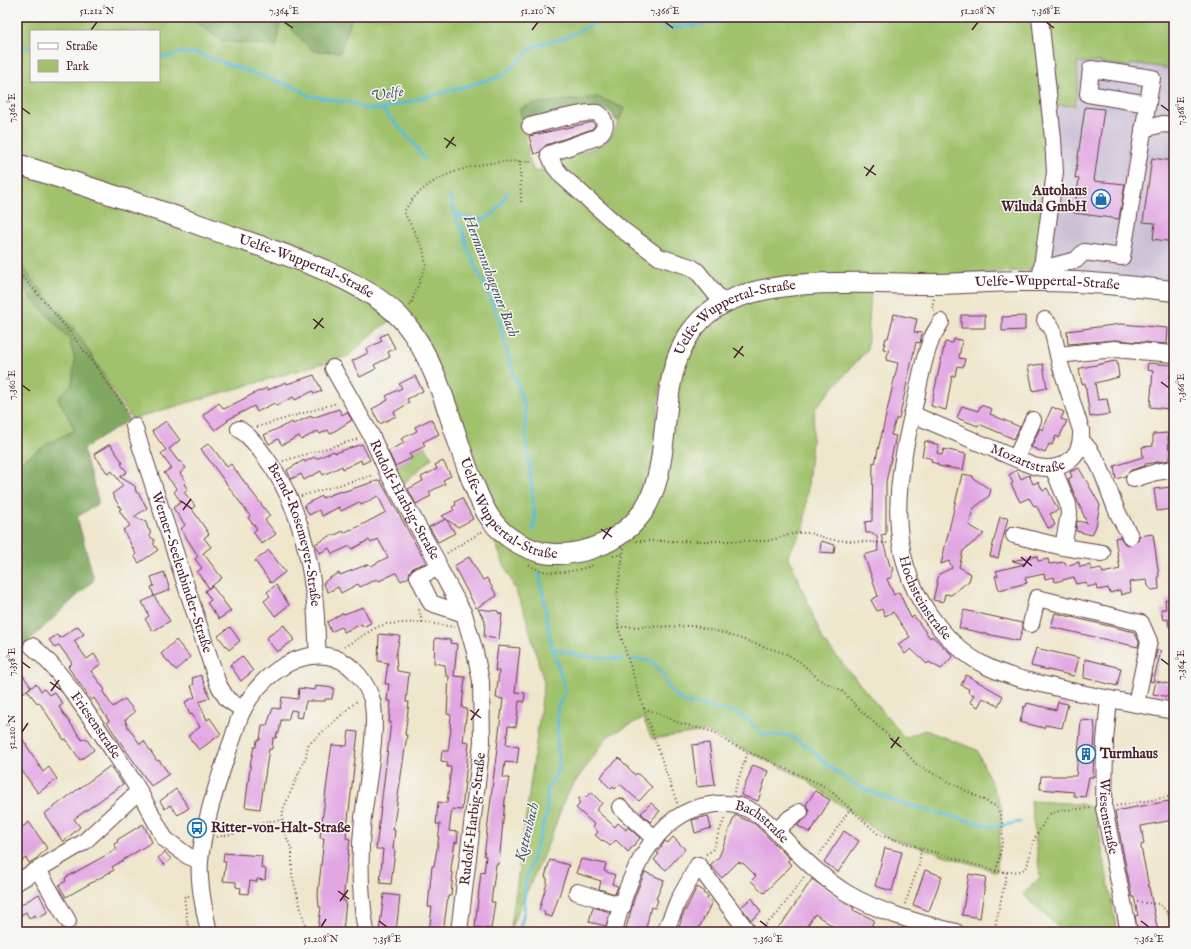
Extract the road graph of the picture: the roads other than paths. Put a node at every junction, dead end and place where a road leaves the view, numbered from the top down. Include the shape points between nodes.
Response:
1 (1040, 17) edge
2 (1148, 104) dead end
3 (1174, 125) edge
4 (530, 126) dead end
5 (1143, 129) junction
6 (17, 164) edge
7 (1040, 278) junction
8 (1174, 291) edge
9 (723, 303) junction
10 (1045, 320) dead end
11 (941, 322) dead end
12 (1174, 354) edge
13 (1058, 355) junction
14 (333, 368) dead end
15 (912, 414) junction
16 (1033, 420) dead end
17 (134, 426) road end
18 (241, 430) road end
19 (1081, 440) junction
20 (1016, 458) junction
21 (1053, 468) junction
22 (1174, 469) edge
23 (1134, 479) dead end
24 (1014, 535) dead end
25 (1130, 536) dead end
26 (1063, 547) junction
27 (1102, 553) dead end
28 (442, 561) junction
29 (464, 614) junction
30 (1031, 624) dead end
31 (32, 646) dead end
32 (324, 656) junction
33 (1109, 699) junction
34 (1136, 704) junction
35 (243, 710) junction
36 (1174, 711) edge
37 (139, 791) junction
38 (620, 807) dead end
39 (800, 812) dead end
40 (655, 839) junction
41 (781, 840) junction
42 (200, 861) junction
43 (38, 870) junction
44 (17, 882) edge
45 (577, 892) dead end
46 (623, 906) junction
47 (68, 921) dead end
48 (204, 929) edge
49 (366, 932) edge
50 (459, 932) edge
51 (614, 932) edge
52 (665, 932) edge
53 (748, 932) edge
54 (956, 932) edge
55 (1129, 932) edge

1 - 7 street via 1055,172
2 - 5 street
3 - 5 street via 1163,124
4 - 9 street via 592,113 602,116 605,123 603,132 598,136 539,158 554,166 624,230 659,257 697,271
5 - 7 street via 1122,257 1084,252 1076,260 1052,266
6 - 9 main road, Uelfe-Wuppertal-Straße via 319,268 362,289 392,310 402,319 416,340 434,374 478,494 494,523 507,536 544,553 584,551 609,542 630,529 645,510 659,477 669,385 674,365 694,328
7 - 8 main road, Uelfe-Wuppertal-Straße
7 - 9 main road, Uelfe-Wuppertal-Straße via 823,284 764,290 740,295
10 - 13 street, Mozartstraße via 1052,328
11 - 15 street, Hochsteinstraße via 930,343
12 - 13 street via 1114,349
13 - 19 street, Mozartstraße via 1078,419
14 - 28 street, Rudolf-Harbig-Straße via 371,436 387,471
15 - 20 street, Mozartstraße
15 - 33 street, Hochsteinstraße via 898,487 898,521 908,575 914,591 945,635 983,664 1012,677
16 - 20 street
17 - 35 street, Werner-Seelenbinder-Straße via 218,684 227,699
18 - 32 street, Bernd-Rosemeyer-Straße via 270,464 291,499 307,554
19 - 21 street, Mozartstraße via 1073,458
19 - 25 street via 1094,454 1117,512
20 - 21 street, Mozartstraße via 1043,468
21 - 26 street via 1068,504
22 - 23 street
24 - 26 street
26 - 27 street
28 - 29 street
28 - 29 street, Rudolf-Harbig-Straße via 418,576 431,603
29 - 50 street, Rudolf-Harbig-Straße via 481,681 482,742
30 - 34 street via 1037,598 1141,623 1149,641
31 - 37 street, Friesenstraße via 46,657 66,682
32 - 35 street via 292,661 262,685
32 - 49 street via 359,675 364,681 374,708 361,860
33 - 34 street, Hochsteinstraße
33 - 55 street, Wiesenstraße via 1105,741 1104,808
34 - 36 street, Hochsteinstraße
35 - 42 street via 219,777
37 - 42 street, Friesenstraße via 165,839 183,853
37 - 43 street via 84,842
38 - 40 street
39 - 41 street via 790,818
40 - 41 street, Bachstraße via 689,809 730,804 756,814
40 - 46 street, Bachstraße via 632,876
41 - 54 street, Bachstraße via 845,892 884,910
42 - 48 street
43 - 44 street
43 - 47 street
45 - 46 street
46 - 51 street, Bachstraße
52 - 53 street via 678,901 701,860

